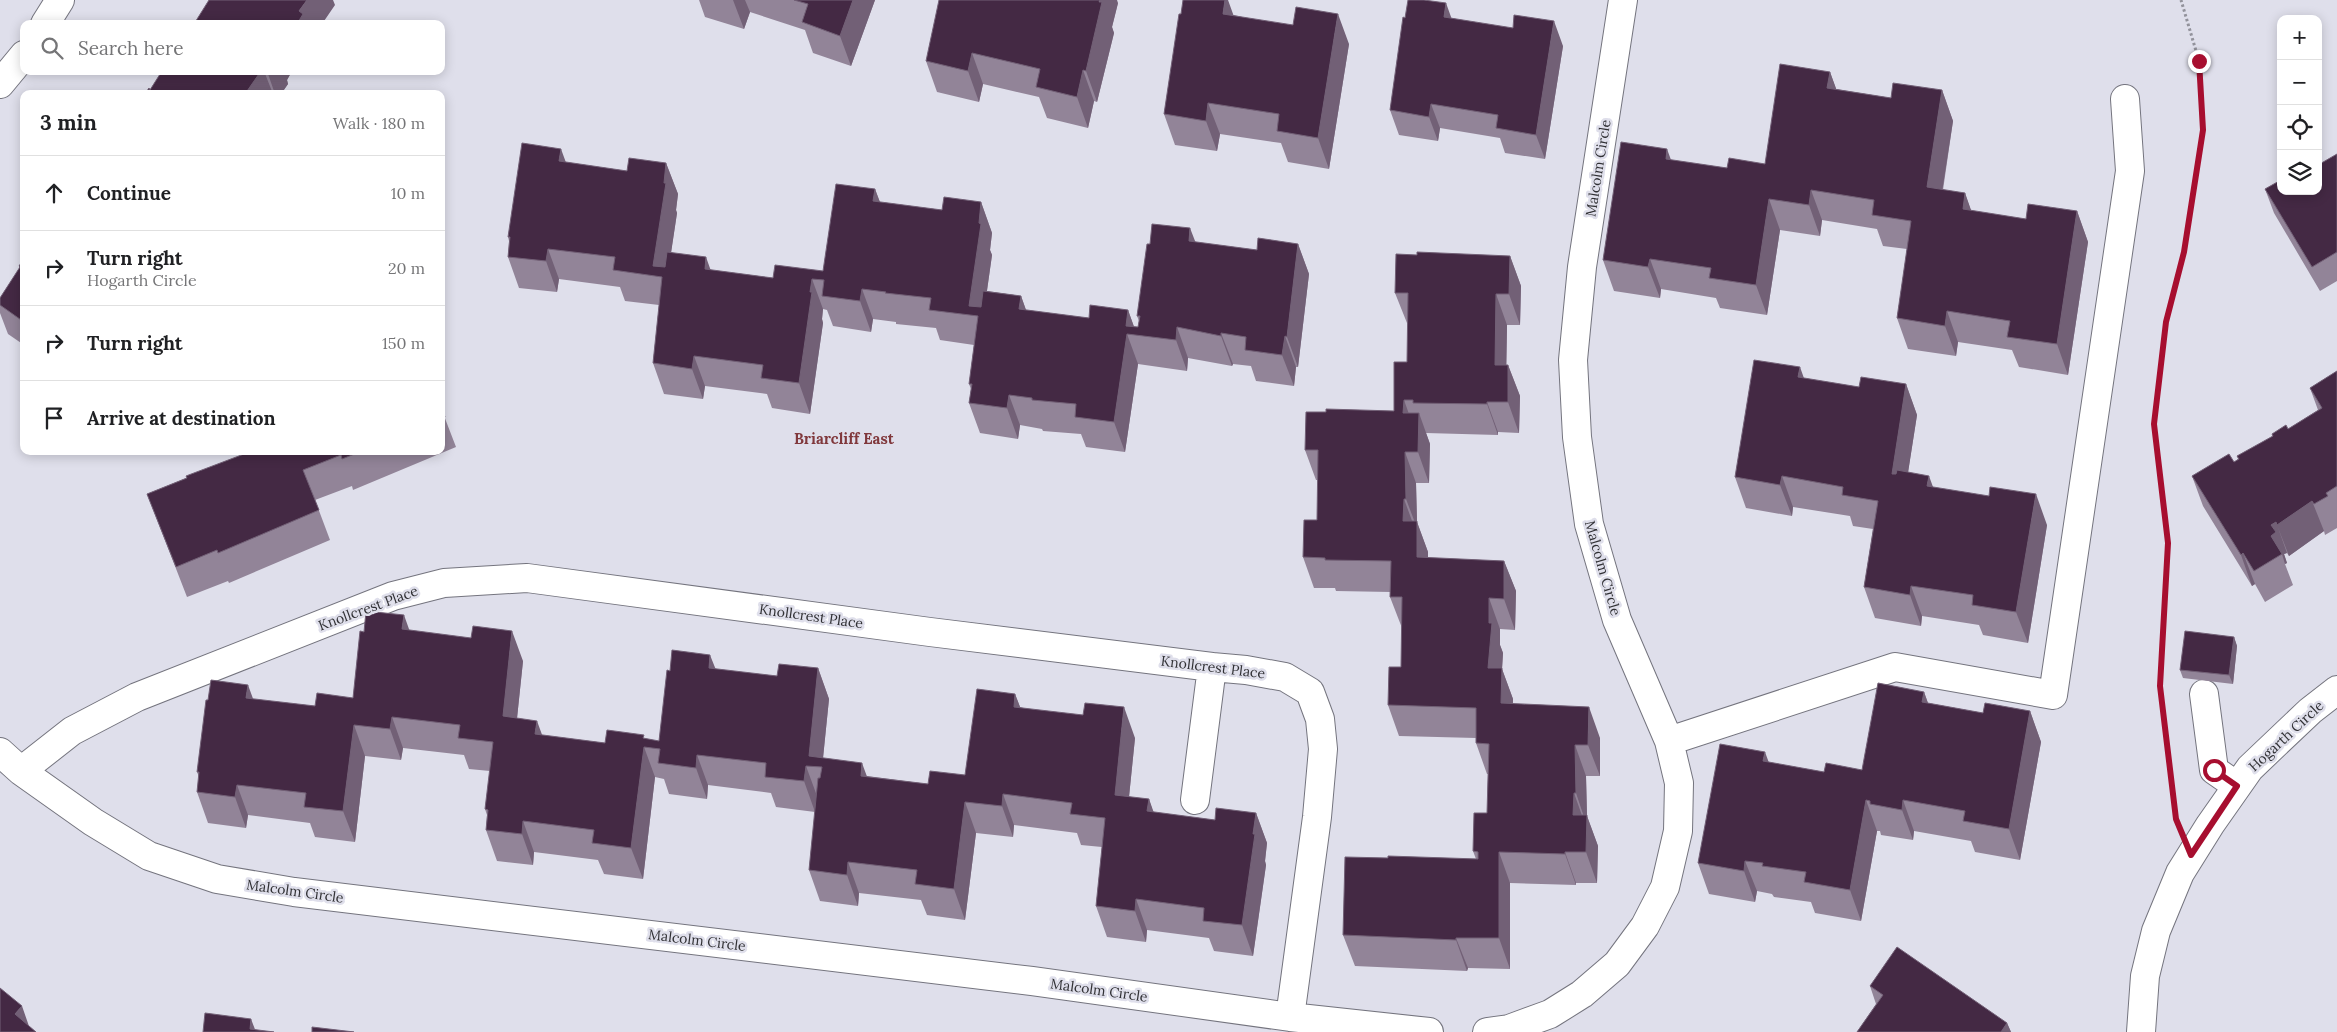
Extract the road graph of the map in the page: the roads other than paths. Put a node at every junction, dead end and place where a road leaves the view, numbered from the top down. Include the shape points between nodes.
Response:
1 (60, 0) edge
2 (1623, 0) edge
3 (48, 20) edge
4 (20, 60) edge
5 (0, 84) edge
6 (2125, 99) dead end
7 (1212, 667) junction
8 (2337, 690) edge
9 (2204, 694) dead end
10 (1669, 741) junction
11 (0, 752) edge
12 (21, 771) junction
13 (2237, 786) junction
14 (1195, 800) dead end
15 (1290, 1017) junction
16 (1429, 1032) edge
17 (1487, 1032) edge
18 (2141, 1032) edge

1 - 3 street
2 - 10 street, Malcolm Circle via 1582,276 1573,360 1577,437 1589,524 1618,620
4 - 5 street
6 - 10 street via 2130,171 2053,695 1895,667
7 - 12 street, Knollcrest Place via 527,578 444,583 393,596 137,697 72,731
7 - 14 street
7 - 15 street, Knollcrest Place via 1284,677 1310,692 1320,719 1323,749 1317,817
8 - 13 street, Hogarth Circle via 2250,768
9 - 13 street via 2214,770
10 - 17 street, Malcolm Circle via 1679,783 1678,831 1664,887 1645,926 1618,964 1582,994 1550,1014 1509,1029
11 - 12 street, Malcolm Circle
12 - 15 street, Malcolm Circle via 93,822 150,856 217,879 294,892 1022,980
13 - 18 street, Hogarth Circle via 2180,873 2156,931 2145,976
15 - 16 street, Malcolm Circle

